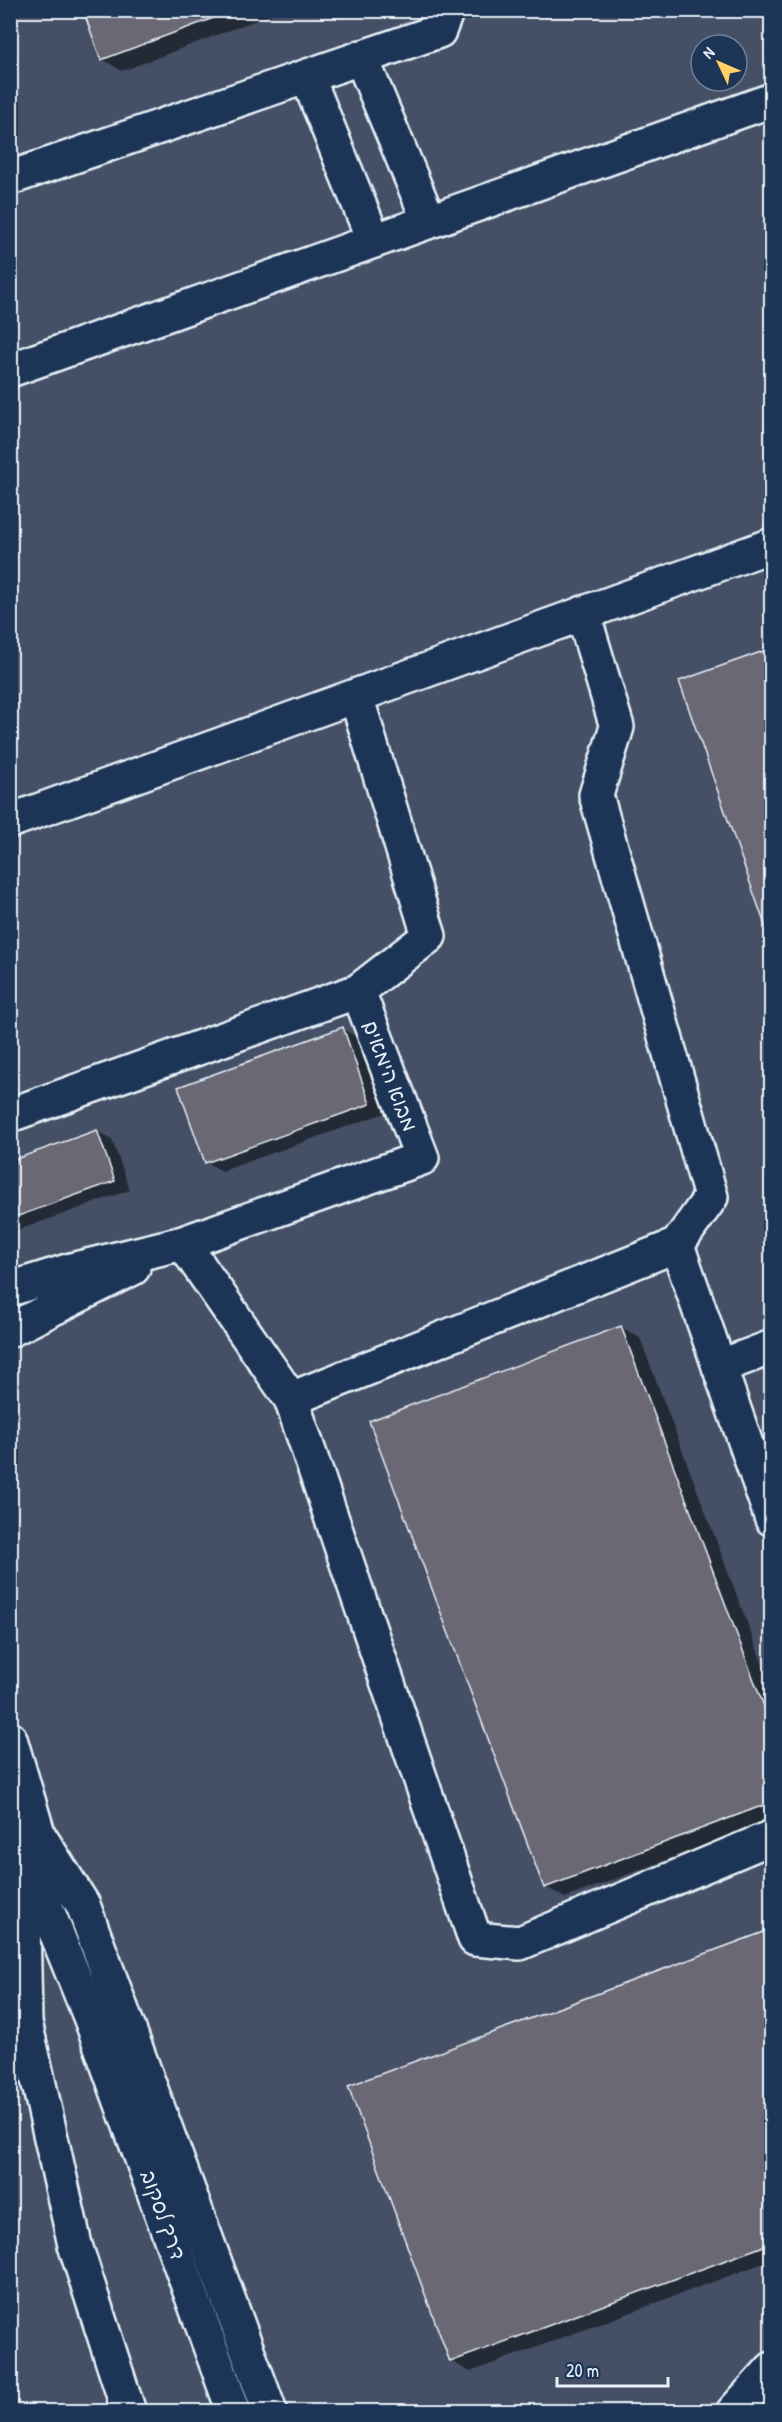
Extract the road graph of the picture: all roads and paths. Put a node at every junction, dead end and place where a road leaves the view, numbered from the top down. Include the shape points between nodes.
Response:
1 (447, 10) edge
2 (361, 57) junction
3 (306, 76) junction
4 (771, 100) edge
5 (10, 178) edge
6 (429, 221) junction
7 (374, 241) junction
8 (10, 370) edge
9 (771, 545) edge
10 (583, 613) junction
11 (356, 696) junction
12 (10, 821) edge
13 (358, 991) junction
14 (10, 1115) edge
15 (183, 1243) junction
16 (677, 1245) junction
17 (10, 1288) edge
18 (10, 1330) edge
19 (771, 1347) edge
20 (719, 1368) junction
21 (291, 1399) junction
22 (771, 1519) edge
23 (10, 1739) edge
24 (23, 1832) edge
25 (771, 1837) edge
26 (771, 2369) edge
27 (129, 2412) edge
28 (234, 2412) edge
29 (270, 2412) edge
30 (733, 2412) edge

1 - 2 street via 439,31
2 - 3 street
2 - 6 street
3 - 5 street
3 - 7 street
4 - 6 street
6 - 7 street
7 - 8 street
9 - 10 street
10 - 11 street
10 - 16 street via 617,728 596,795 711,1197
11 - 12 street
11 - 13 street via 429,936
13 - 14 street
13 - 15 street, מבוא הימאים via 422,1158
15 - 17 street, מבוא הימאים
15 - 18 street, מבוא הימאים
15 - 21 street
16 - 20 street
16 - 21 street
19 - 20 street
20 - 22 street
21 - 25 street via 475,1939 520,1943
23 - 24 street, דרך לסקוב
24 - 27 street via 25,2022 75,2245
24 - 28 street, דרך לסקוב
24 - 29 street via 83,1905
26 - 30 street

